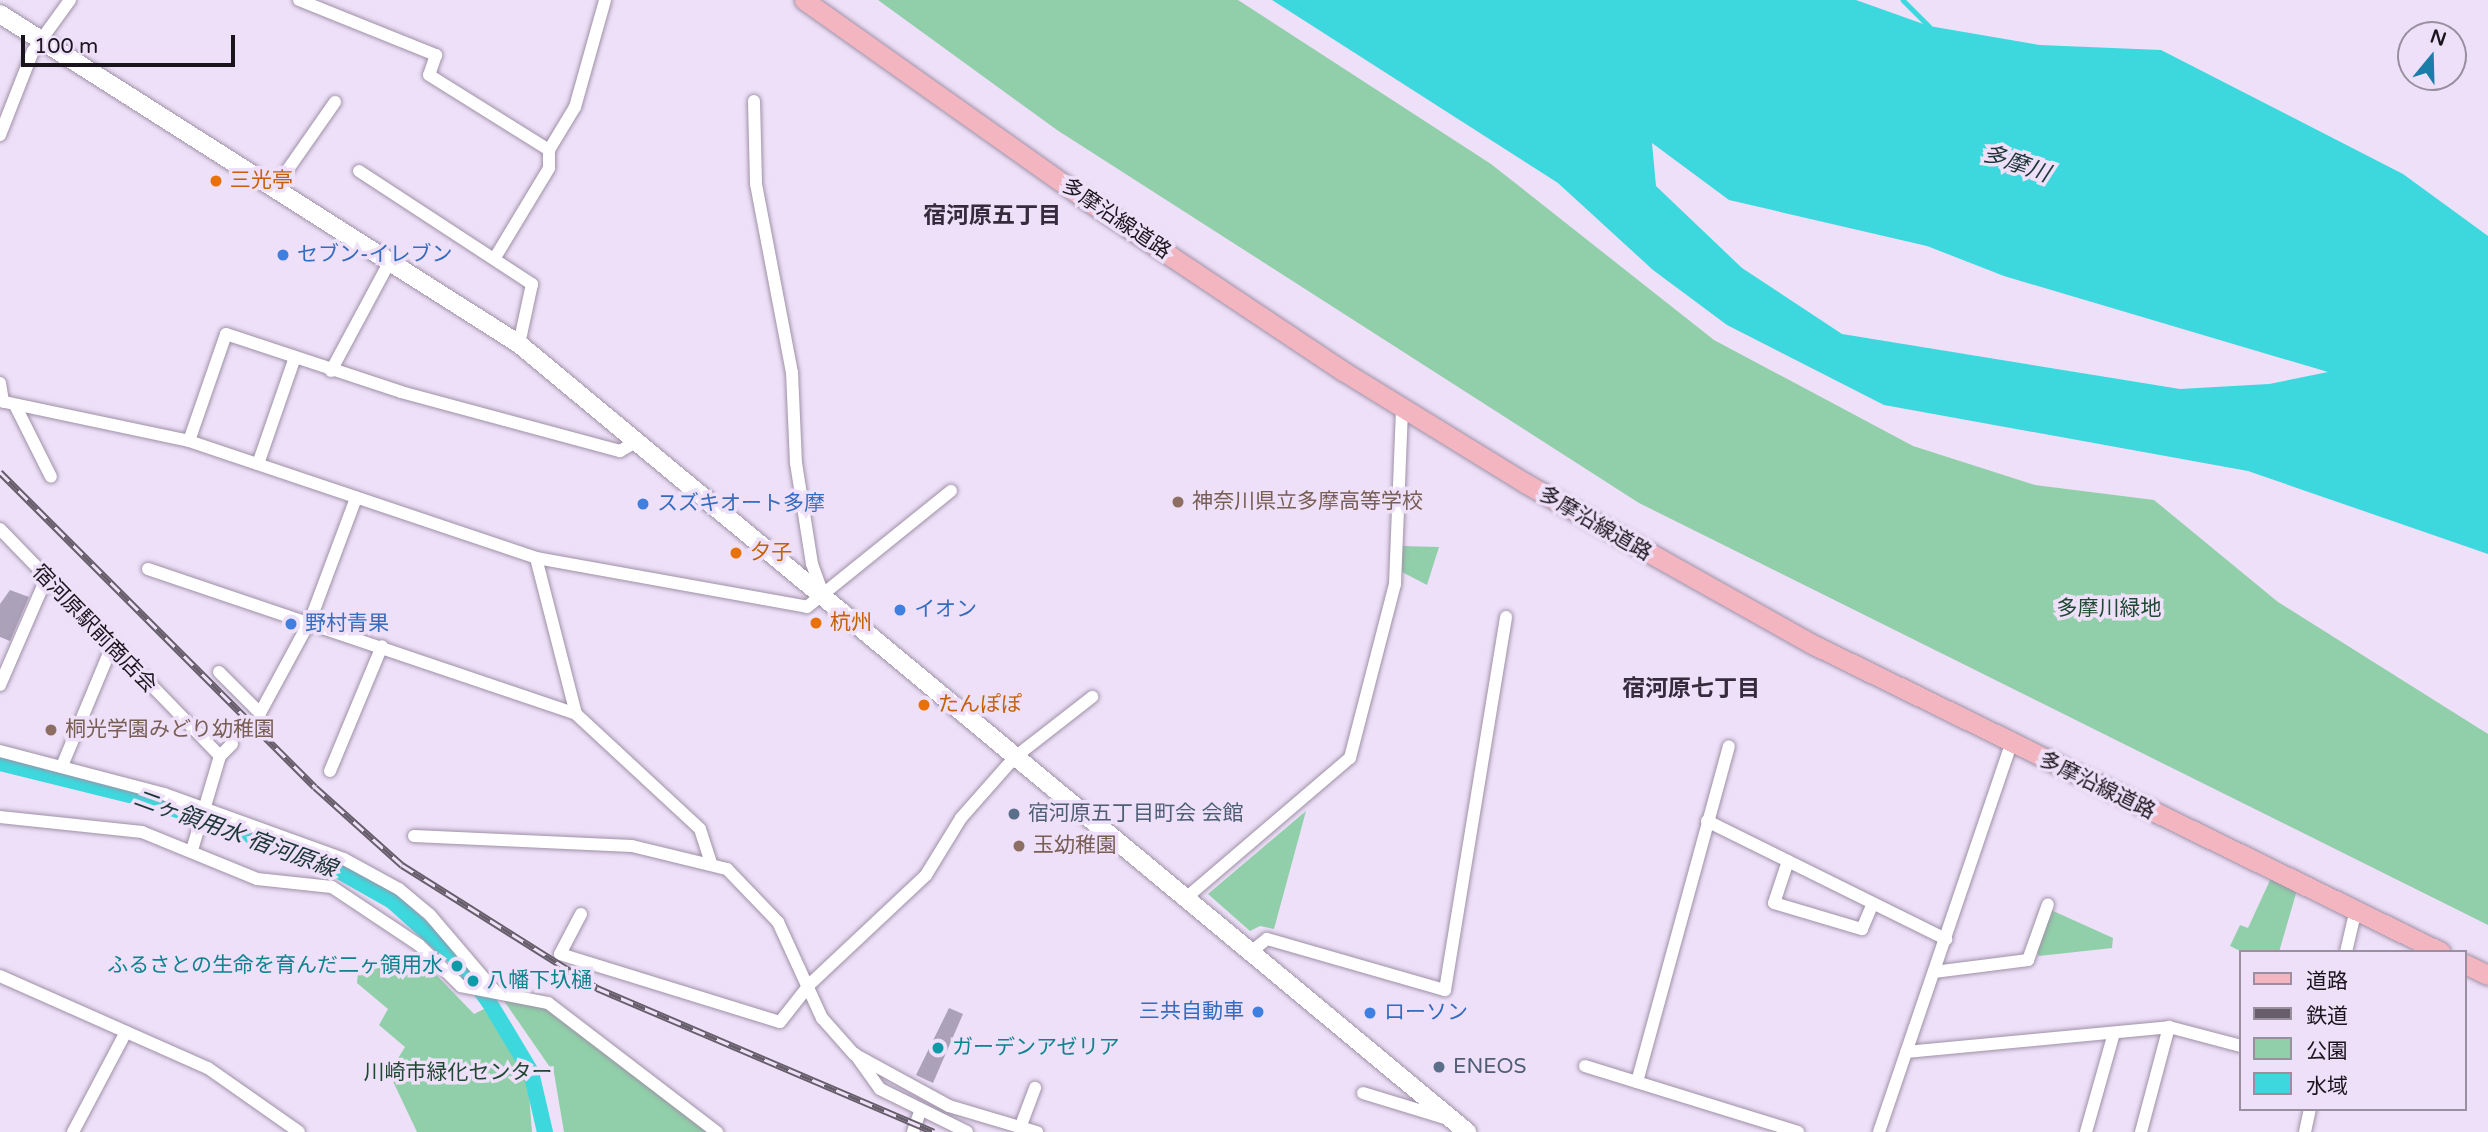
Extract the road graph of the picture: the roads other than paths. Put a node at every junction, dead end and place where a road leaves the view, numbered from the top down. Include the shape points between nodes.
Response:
1 (70, 0) edge
2 (299, 0) edge
3 (605, 0) edge
4 (804, 0) edge
5 (0, 14) edge
6 (41, 39) junction
7 (754, 101) dead end
8 (335, 102) dead end
9 (0, 135) edge
10 (549, 150) junction
11 (359, 171) dead end
12 (275, 188) junction
13 (496, 256) junction
14 (390, 261) junction
15 (519, 344) junction
16 (295, 357) junction
17 (331, 371) junction
18 (0, 383) edge
19 (6, 403) edge
20 (1402, 409) junction
21 (189, 441) junction
22 (637, 441) junction
23 (258, 464) junction
24 (51, 477) dead end
25 (951, 491) dead end
26 (356, 498) junction
27 (0, 529) edge
28 (536, 558) junction
29 (148, 569) dead end
30 (45, 581) junction
31 (823, 595) junction
32 (1506, 617) dead end
33 (310, 621) junction
34 (382, 646) junction
35 (111, 648) junction
36 (219, 672) dead end
37 (0, 685) edge
38 (1092, 697) dead end
39 (576, 714) junction
40 (232, 744) dead end
41 (2011, 744) junction
42 (1729, 746) dead end
43 (0, 751) edge
44 (220, 756) junction
45 (1016, 757) junction
46 (62, 766) junction
47 (330, 771) dead end
48 (206, 811) junction
49 (0, 817) edge
50 (1707, 821) junction
51 (414, 836) dead end
52 (194, 845) junction
53 (1788, 861) junction
54 (711, 862) junction
55 (1187, 897) junction
56 (1873, 903) junction
57 (2048, 904) dead end
58 (2356, 909) junction
59 (581, 914) dead end
60 (1945, 939) junction
61 (2346, 950) edge
62 (2437, 950) edge
63 (1252, 951) junction
64 (2467, 965) edge
65 (1934, 972) junction
66 (2488, 975) edge
67 (0, 976) edge
68 (810, 984) junction
69 (492, 990) junction
70 (2169, 1027) junction
71 (126, 1032) junction
72 (2114, 1033) junction
73 (2240, 1046) edge
74 (1906, 1052) junction
75 (855, 1054) junction
76 (1585, 1066) dead end
77 (1637, 1082) junction
78 (1035, 1088) dead end
79 (1363, 1093) dead end
80 (2310, 1111) edge
81 (920, 1112) junction
82 (1461, 1127) edge
83 (1020, 1128) junction
84 (73, 1132) edge
85 (299, 1132) edge
86 (717, 1132) edge
87 (913, 1132) edge
88 (967, 1132) edge
89 (1037, 1132) edge
90 (1798, 1132) edge
91 (1879, 1132) edge
92 (2086, 1132) edge
93 (2141, 1132) edge
94 (2305, 1132) edge

1 - 6 street
2 - 10 street via 436,55 429,75
3 - 10 street via 575,107
4 - 20 main road, 多摩沿線道路 via 1082,197
5 - 6 street
6 - 9 street
6 - 12 street
7 - 31 street via 756,184 792,372 796,463 811,564
8 - 12 street
10 - 13 street via 549,168
11 - 13 street
12 - 14 street
13 - 15 street via 532,284
14 - 15 street
14 - 17 street
15 - 22 street
16 - 17 street
16 - 21 street via 226,334
16 - 23 street
17 - 22 street via 620,451
18 - 19 street
19 - 21 street
19 - 24 street
20 - 41 main road, 多摩沿線道路 via 1721,596
20 - 55 street via 1395,584 1350,758
21 - 23 street
22 - 31 street
23 - 26 street
25 - 31 street
26 - 28 street
26 - 33 street
27 - 30 street, 宿河原駅前商店会
28 - 31 street via 807,607
28 - 39 street
29 - 33 street
30 - 35 street, 宿河原駅前商店会
30 - 37 street
31 - 45 street
32 - 63 street via 1445,990 1267,939
33 - 34 street
33 - 36 street via 260,713
34 - 39 street
34 - 47 street
35 - 44 street, 宿河原駅前商店会
35 - 46 street
38 - 45 street
39 - 54 street via 700,829
40 - 44 street
41 - 58 main road, 多摩沿線道路
41 - 60 street
42 - 50 street
43 - 46 street
44 - 48 street
45 - 55 street
45 - 68 street via 961,818 926,875
46 - 48 street
48 - 52 street
48 - 69 street via 300,839 399,889 457,942
49 - 52 street via 95,824
50 - 53 street
50 - 77 street
51 - 54 street via 632,846
52 - 69 street via 257,879 332,887 419,945 467,987
53 - 56 street
53 - 56 street via 1774,903 1862,929
54 - 68 street via 727,869 761,900
55 - 63 street
56 - 60 street
57 - 65 street via 2028,960
58 - 61 street
58 - 62 main road, 多摩沿線道路
59 - 68 street via 560,954 596,968 780,1023
60 - 65 street
63 - 82 street
64 - 66 main road
65 - 74 street
67 - 71 street
68 - 75 street via 822,1018
69 - 86 street via 548,1003
70 - 72 street
70 - 73 street
70 - 93 street
71 - 84 street
71 - 85 street via 208,1068
72 - 74 street
72 - 92 street
74 - 91 street
75 - 81 street via 880,1089
75 - 83 street via 949,1106
76 - 77 street
77 - 90 street
78 - 83 street
79 - 82 street
80 - 94 street
81 - 87 street
81 - 88 street
83 - 89 street

